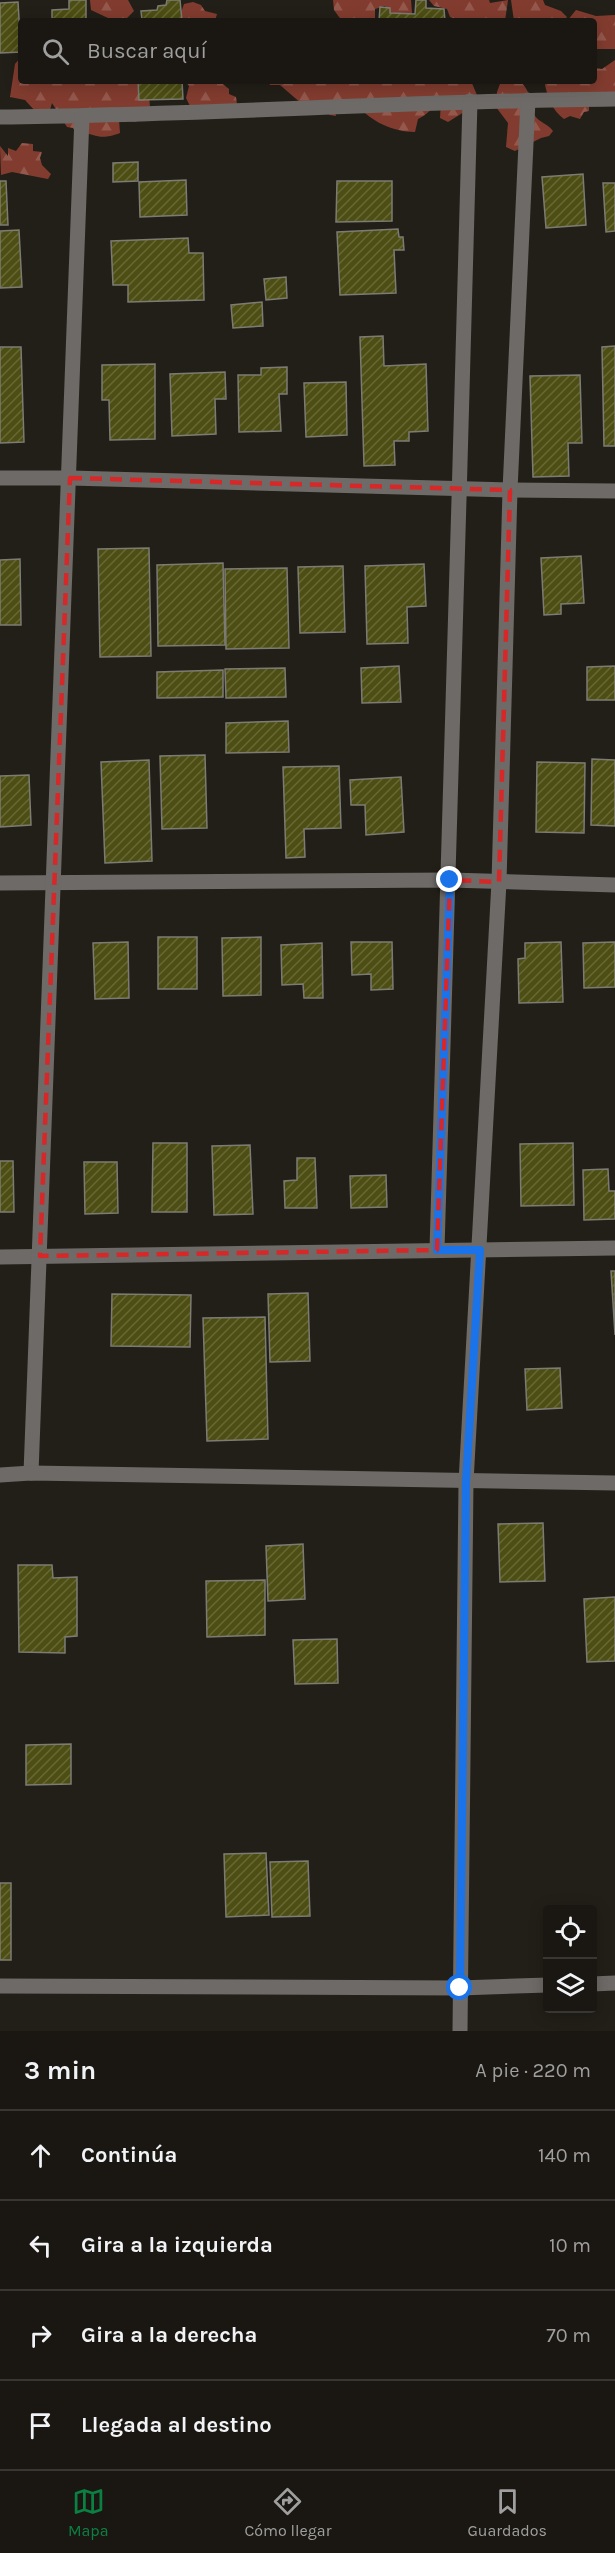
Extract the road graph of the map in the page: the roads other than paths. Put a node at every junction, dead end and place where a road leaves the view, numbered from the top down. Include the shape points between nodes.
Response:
1 (615, 99) edge
2 (528, 100) junction
3 (470, 101) junction
4 (82, 116) junction
5 (0, 117) edge
6 (0, 478) edge
7 (70, 478) junction
8 (459, 488) junction
9 (510, 490) junction
10 (615, 491) edge
11 (450, 880) junction
12 (499, 882) junction
13 (0, 883) edge
14 (53, 883) junction
15 (615, 885) edge
16 (615, 1248) edge
17 (437, 1250) junction
18 (480, 1250) junction
19 (40, 1256) junction
20 (0, 1257) edge
21 (32, 1473) junction
22 (0, 1475) edge
23 (466, 1482) junction
24 (615, 1483) edge
25 (615, 1983) edge
26 (597, 1984) edge
27 (543, 1985) edge
28 (0, 1986) edge
29 (460, 1988) junction
30 (460, 2031) edge

1 - 2 street
2 - 3 street
2 - 9 street
3 - 4 street
3 - 8 street
4 - 5 street
4 - 7 street
6 - 7 street
7 - 8 street
7 - 14 street
8 - 9 street
8 - 11 street
9 - 10 street
9 - 12 street
11 - 12 street
11 - 14 street
11 - 17 street
12 - 15 street
12 - 18 street
13 - 14 street
14 - 19 street
16 - 18 street
17 - 18 street
17 - 19 street
18 - 23 street
19 - 20 street
19 - 21 street
21 - 22 street
21 - 23 street
23 - 24 street
23 - 29 street
25 - 26 street
27 - 29 street
28 - 29 street
29 - 30 street

